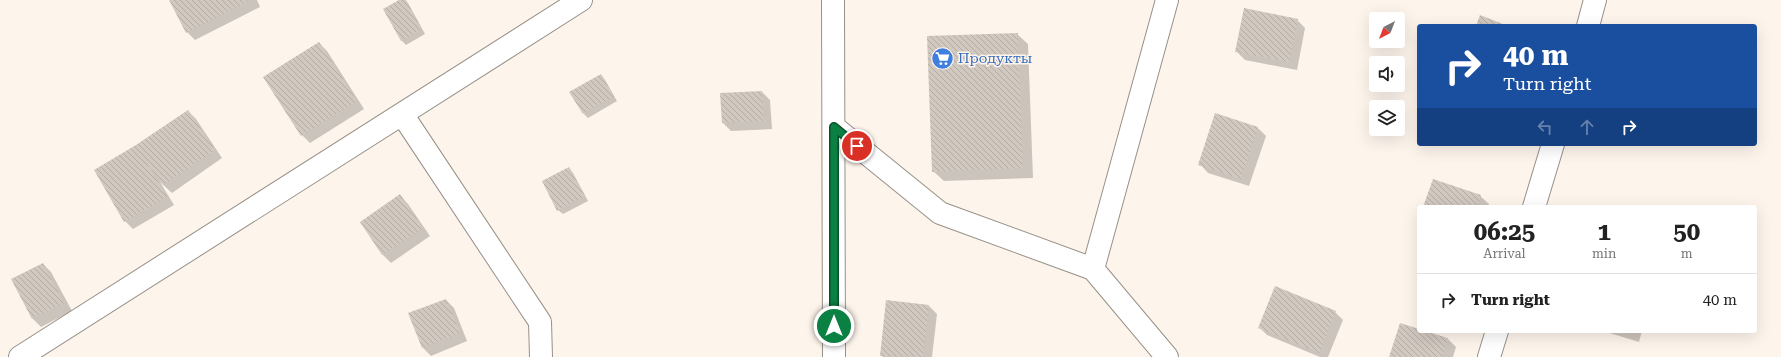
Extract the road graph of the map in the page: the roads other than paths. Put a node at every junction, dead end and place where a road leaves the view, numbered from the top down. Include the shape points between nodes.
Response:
1 (581, 0) edge
2 (833, 0) edge
3 (1167, 0) edge
4 (1595, 0) edge
5 (1589, 24) edge
6 (402, 114) junction
7 (834, 127) junction
8 (1552, 146) edge
9 (1535, 205) edge
10 (1093, 269) junction
11 (1496, 333) edge
12 (20, 357) edge
13 (541, 357) edge
14 (834, 357) edge
15 (1167, 357) edge
16 (1489, 357) edge

1 - 6 street
2 - 7 street
3 - 10 street
4 - 5 street
6 - 12 street
6 - 13 street via 540,322
7 - 10 street via 940,213
7 - 14 street
8 - 9 street
10 - 15 street
11 - 16 street

